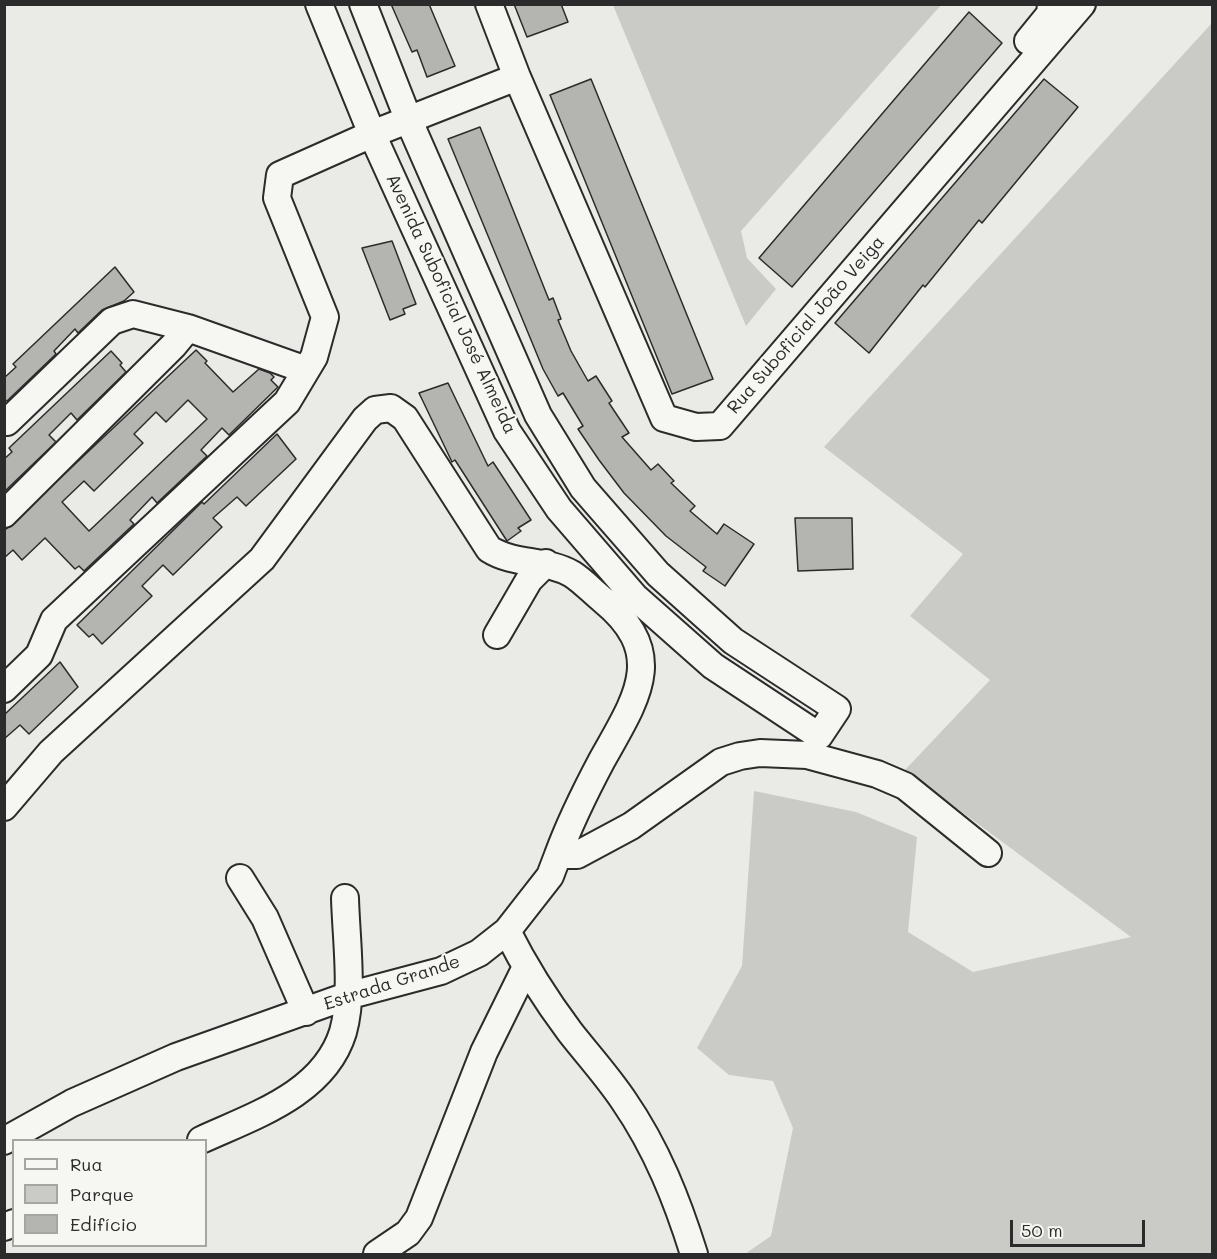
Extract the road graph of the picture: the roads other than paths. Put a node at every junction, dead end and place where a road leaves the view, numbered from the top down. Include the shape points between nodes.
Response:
1 (320, 4) edge
2 (363, 4) edge
3 (489, 4) edge
4 (1051, 4) edge
5 (1082, 4) edge
6 (517, 77) junction
7 (409, 121) junction
8 (372, 134) junction
9 (188, 328) junction
10 (306, 370) junction
11 (7, 422) dead end
12 (696, 427) junction
13 (4, 514) edge
14 (546, 563) junction
15 (497, 635) dead end
16 (4, 689) edge
17 (4, 807) edge
18 (988, 853) dead end
19 (558, 855) junction
20 (240, 878) dead end
21 (345, 898) dead end
22 (507, 931) junction
23 (526, 968) junction
24 (348, 996) junction
25 (306, 1012) junction
26 (203, 1139) edge
27 (4, 1141) edge
28 (376, 1254) edge
29 (694, 1254) edge

1 - 8 street, Avenida Suboficial José Almeida
2 - 7 street, Avenida Suboficial José Almeida
3 - 6 street
4 - 12 street, Rua Suboficial João Veiga via 1050,14
5 - 12 street, Rua Suboficial João Veiga via 720,426
6 - 7 street
6 - 12 street via 664,418
7 - 8 street
7 - 8 street, Avenida Suboficial José Almeida via 538,415 583,488 658,574 733,641 837,709 819,736 713,666 635,597 559,509 507,431
8 - 10 street via 280,175 278,198 325,317 314,357
9 - 10 street
9 - 11 street via 133,314 112,321
9 - 13 street
10 - 16 street via 287,402 54,620 39,656
14 - 15 street via 529,580
14 - 17 street, Estrada Grande via 508,557 489,549 405,418 391,408 375,410 262,559 51,752
14 - 19 street, Estrada Grande via 572,574 620,614 630,626 641,656 633,704 573,814
18 - 19 street via 904,786 877,774 807,755 760,753 721,762 631,826 577,855
19 - 22 street, Estrada Grande via 549,876
20 - 25 street via 265,918
21 - 24 street
22 - 23 street
22 - 24 street, Estrada Grande via 479,953 441,971
23 - 28 street via 484,1052 419,1218 408,1233
23 - 29 street via 624,1100 648,1139 668,1178
24 - 25 street, Estrada Grande
24 - 26 street via 343,1033 325,1067 300,1091
25 - 27 street, Estrada Grande via 275,1019 176,1057 72,1103

